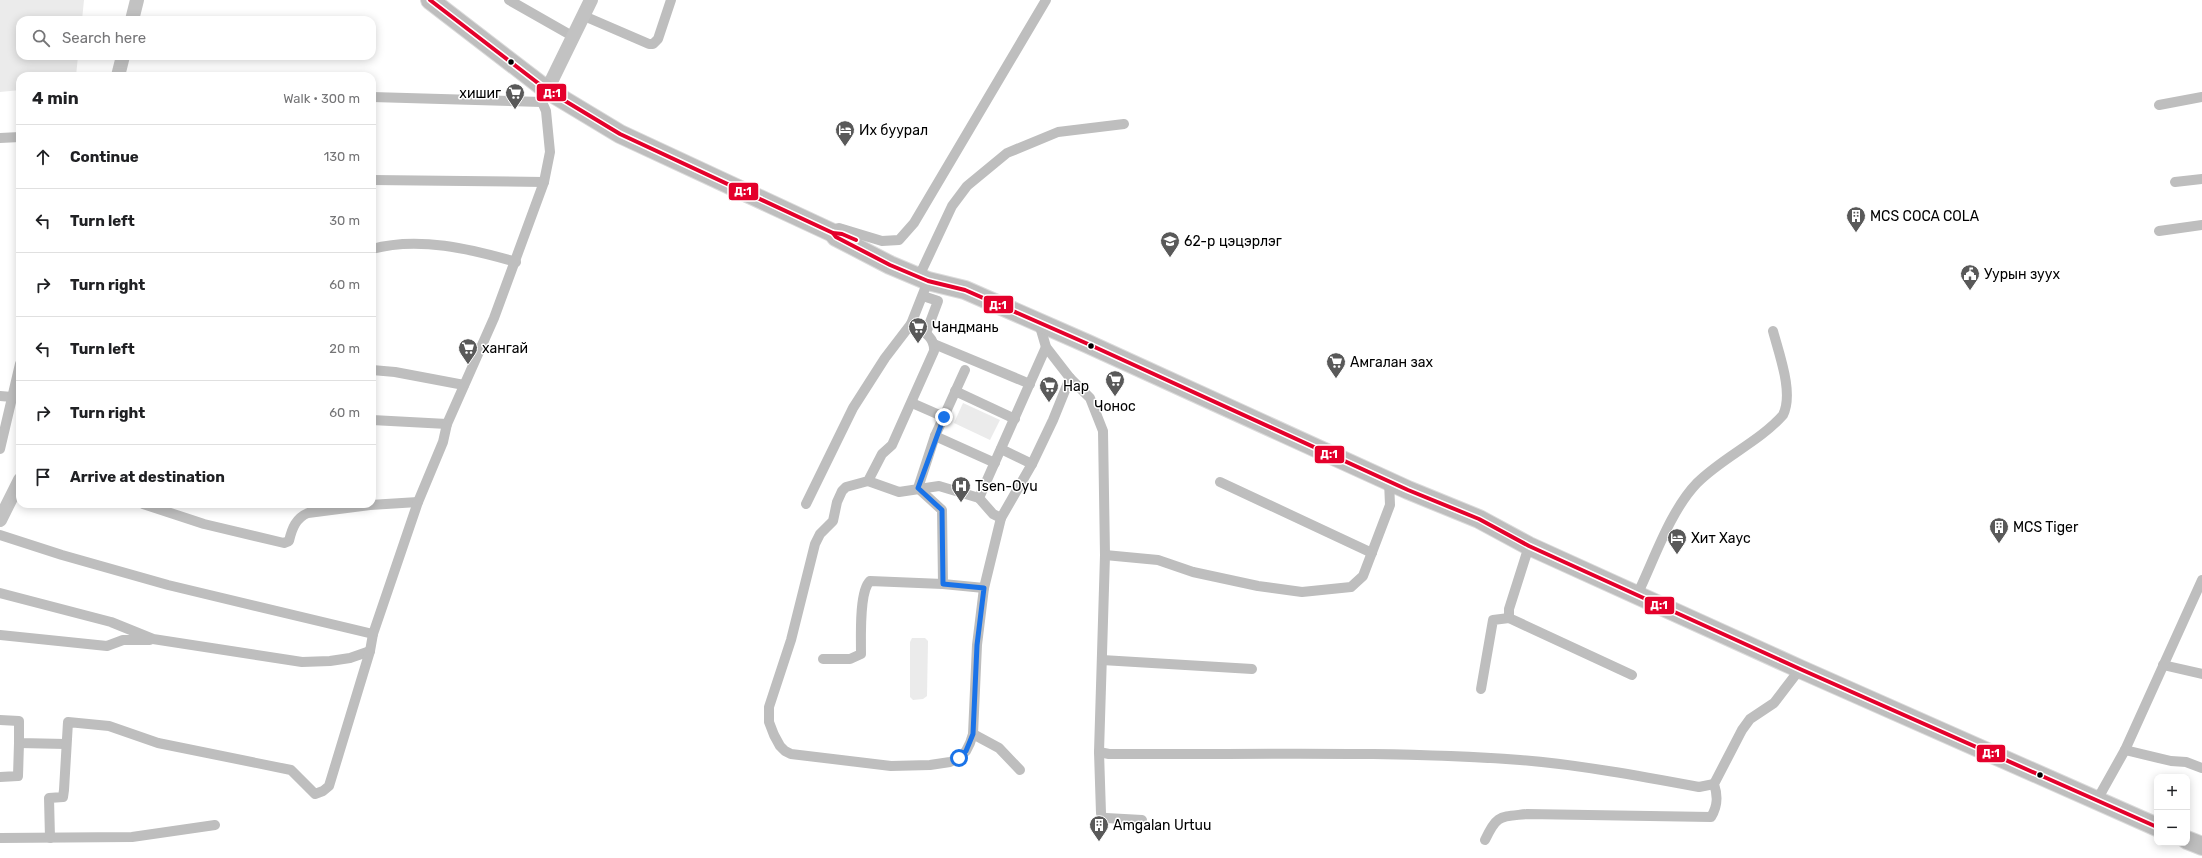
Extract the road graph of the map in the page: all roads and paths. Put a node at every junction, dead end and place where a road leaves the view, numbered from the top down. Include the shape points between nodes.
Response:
1 (137, 0) edge
2 (430, 0) edge
3 (509, 0) edge
4 (590, 0) edge
5 (671, 0) edge
6 (1046, 0) edge
7 (133, 16) edge
8 (584, 16) junction
9 (574, 37) junction
10 (122, 60) edge
11 (119, 72) edge
12 (545, 96) junction
13 (2202, 97) edge
14 (376, 98) edge
15 (2159, 105) dead end
16 (1124, 124) dead end
17 (16, 137) edge
18 (0, 138) edge
19 (2202, 179) edge
20 (376, 180) edge
21 (544, 182) junction
22 (2175, 182) dead end
23 (2202, 225) edge
24 (834, 230) junction
25 (2159, 231) dead end
26 (376, 248) edge
27 (516, 262) junction
28 (925, 282) junction
29 (1039, 323) junction
30 (911, 324) junction
31 (1774, 331) dead end
32 (926, 333) junction
33 (934, 344) junction
34 (1046, 347) junction
35 (376, 370) edge
36 (965, 370) dead end
37 (1070, 378) junction
38 (16, 380) edge
39 (1030, 384) junction
40 (464, 385) junction
41 (956, 390) junction
42 (0, 396) edge
43 (12, 397) junction
44 (912, 403) junction
45 (944, 417) junction
46 (1014, 419) junction
47 (376, 420) edge
48 (447, 424) junction
49 (935, 436) junction
50 (0, 449) edge
51 (1001, 449) junction
52 (995, 463) junction
53 (1032, 464) junction
54 (1389, 481) junction
55 (868, 482) junction
56 (1220, 482) dead end
57 (16, 486) edge
58 (918, 488) junction
59 (979, 498) junction
60 (418, 502) junction
61 (4, 503) edge
62 (806, 504) dead end
63 (376, 505) edge
64 (155, 508) edge
65 (347, 508) edge
66 (1001, 518) junction
67 (0, 520) edge
68 (0, 535) edge
69 (1528, 546) junction
70 (1372, 553) junction
71 (1105, 555) junction
72 (2202, 580) edge
73 (943, 584) junction
74 (984, 588) junction
75 (0, 593) edge
76 (1637, 595) junction
77 (2198, 598) edge
78 (1509, 618) junction
79 (373, 634) junction
80 (0, 635) edge
81 (152, 639) junction
82 (370, 651) junction
83 (823, 659) dead end
84 (1102, 660) junction
85 (2163, 665) junction
86 (1252, 669) dead end
87 (1800, 669) junction
88 (2202, 674) edge
89 (1632, 675) dead end
90 (1481, 690) dead end
91 (0, 720) edge
92 (973, 734) junction
93 (19, 743) junction
94 (66, 744) junction
95 (2125, 750) junction
96 (1099, 752) junction
97 (2202, 768) edge
98 (1020, 770) dead end
99 (0, 777) edge
100 (1714, 784) junction
101 (2097, 800) junction
102 (1142, 820) dead end
103 (215, 825) dead end
104 (2154, 826) edge
105 (0, 838) edge
106 (50, 838) junction
107 (1485, 840) dead end
108 (2190, 841) edge
109 (2202, 846) edge

1 - 7 street
2 - 12 highway
3 - 9 street
4 - 8 street
5 - 8 street via 658,39 653,44
6 - 24 street via 914,223 899,240 882,241
8 - 9 street
9 - 12 street
10 - 11 street
12 - 14 street
12 - 21 street via 550,152
12 - 24 highway via 620,134
13 - 15 street
16 - 28 street via 1058,132 1007,153 967,186 952,206
17 - 18 street
19 - 22 street
20 - 21 street
21 - 27 street
23 - 25 street
24 - 28 highway
26 - 27 street via 430,244 486,253
27 - 40 street
28 - 29 highway via 954,283 958,288
28 - 30 street
28 - 32 street via 938,301
29 - 34 street
29 - 54 highway
30 - 32 street
30 - 62 street via 885,358 853,408
31 - 76 street via 1787,395 1783,414 1719,464 1697,483 1684,499
32 - 33 street
33 - 39 street
33 - 44 street via 934,351
34 - 37 street
34 - 39 street
35 - 40 street
36 - 41 street
37 - 53 street
37 - 71 street via 1090,398 1103,431
38 - 43 street
39 - 46 street
40 - 48 street
41 - 45 street
41 - 46 street
42 - 43 street
43 - 50 street
44 - 45 street
44 - 55 street via 892,445 882,454
45 - 49 street
46 - 51 street
47 - 48 street
48 - 60 street via 443,442
49 - 52 street
49 - 58 street
51 - 52 street
51 - 53 street
52 - 59 street
53 - 66 street
54 - 69 highway via 1479,519
54 - 70 street via 1390,505
55 - 58 street via 899,492 914,491
55 - 92 street via 846,486 837,502 833,521 820,534 815,544 791,640 769,707 768,722 780,746 791,754 906,767 937,764 959,758 966,751
56 - 70 street
57 - 61 street
58 - 59 street via 939,486
58 - 73 street via 942,510
59 - 66 street via 993,514
60 - 63 street
60 - 79 street
61 - 67 street
64 - 65 street via 204,524 284,543 289,541 300,516
66 - 74 street
68 - 79 street via 168,585
69 - 76 highway
69 - 78 street via 1509,609
70 - 71 street via 1364,576 1351,587 1302,592 1258,586 1193,572 1158,560
71 - 84 street
72 - 77 street
73 - 74 street
73 - 83 street via 870,581 866,585 864,596 861,654 850,659
74 - 92 street via 977,645
75 - 81 street via 111,622
76 - 87 highway
77 - 85 street
78 - 89 street
78 - 90 street via 1493,620
79 - 82 street
80 - 81 street via 107,646 123,640
81 - 82 street via 302,662 350,658
82 - 94 street via 329,786 315,794 292,770 158,743 109,726 68,722
84 - 86 street
84 - 96 street
85 - 88 street
85 - 95 street
87 - 100 street via 1774,703 1750,720 1742,730
87 - 101 highway
91 - 93 street via 19,721
92 - 98 street via 999,748
93 - 94 street
93 - 99 street via 18,776
94 - 106 street via 63,797 49,798
95 - 97 street via 2186,762
95 - 101 street
96 - 100 street via 1436,755 1575,766 1699,787
96 - 102 street via 1102,817
100 - 107 street via 1717,808 1710,817 1514,815 1502,817 1493,823
101 - 104 highway
103 - 106 street via 132,837
105 - 106 street
108 - 109 highway

